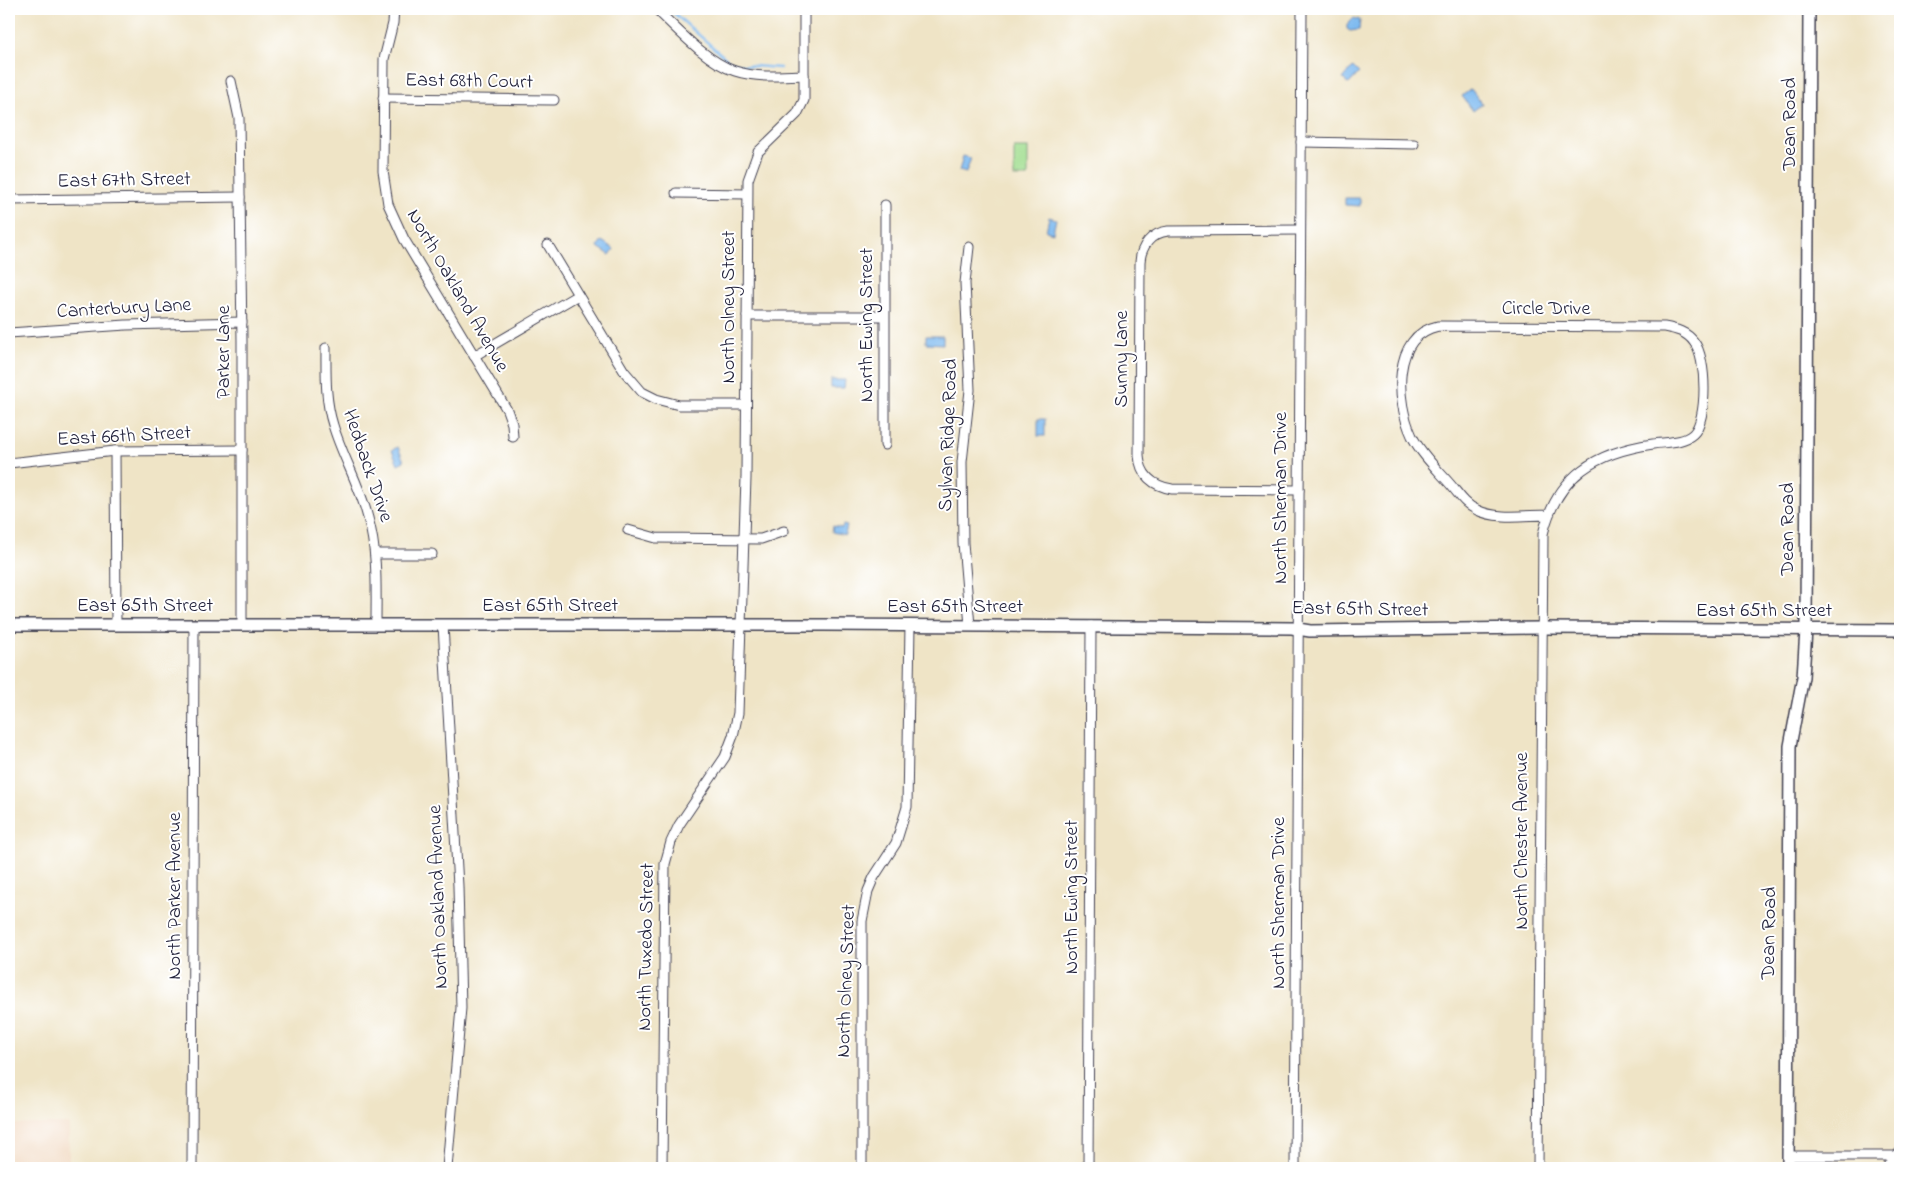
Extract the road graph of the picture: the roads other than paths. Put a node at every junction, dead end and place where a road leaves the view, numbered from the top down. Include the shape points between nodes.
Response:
1 (394, 9) edge
2 (656, 9) edge
3 (804, 9) edge
4 (1302, 9) edge
5 (1809, 9) edge
6 (804, 75) junction
7 (231, 81) dead end
8 (383, 98) junction
9 (554, 100) dead end
10 (1301, 142) junction
11 (1414, 144) dead end
12 (676, 193) dead end
13 (747, 194) junction
14 (240, 197) junction
15 (9, 200) edge
16 (885, 205) dead end
17 (1300, 230) junction
18 (548, 245) dead end
19 (969, 246) dead end
20 (578, 294) junction
21 (747, 316) junction
22 (884, 316) junction
23 (242, 322) junction
24 (1679, 330) joint
25 (9, 333) edge
26 (326, 348) dead end
27 (474, 356) junction
28 (746, 406) junction
29 (512, 437) dead end
30 (885, 445) dead end
31 (242, 450) junction
32 (115, 451) junction
33 (9, 463) edge
34 (1299, 490) junction
35 (1548, 515) junction
36 (628, 530) dead end
37 (784, 531) dead end
38 (743, 539) junction
39 (375, 554) junction
40 (432, 554) dead end
41 (242, 624) junction
42 (9, 625) edge
43 (116, 625) junction
44 (194, 625) junction
45 (376, 625) junction
46 (443, 625) junction
47 (740, 625) junction
48 (910, 625) junction
49 (970, 626) junction
50 (1091, 626) junction
51 (1540, 628) junction
52 (1298, 629) junction
53 (1806, 630) junction
54 (1900, 630) edge
55 (1898, 1154) edge
56 (1788, 1162) edge
57 (192, 1168) edge
58 (447, 1168) edge
59 (662, 1168) edge
60 (862, 1168) edge
61 (1088, 1168) edge
62 (1295, 1168) edge
63 (1538, 1168) edge
64 (1886, 1168) edge

1 - 8 street, North Oakland Avenue via 384,56
2 - 6 street via 714,60 734,70 761,75
3 - 6 street, North Olney Street
4 - 10 street, North Sherman Drive
5 - 53 street, Dean Road
6 - 13 street, North Olney Street via 802,106 758,152 750,169
7 - 14 street, Parker Lane via 239,118
8 - 9 street, East 68th Court
8 - 27 street, North Oakland Avenue via 383,175 392,215
10 - 11 street
10 - 17 street, North Sherman Drive
12 - 13 street
13 - 21 street, North Olney Street
14 - 15 street, East 67th Street
14 - 23 street, Parker Lane
16 - 22 street, North Ewing Street
17 - 34 street, North Sherman Drive
17 - 34 street, Sunny Lane via 1168,231 1154,236 1146,245 1140,262 1139,436 1142,470 1148,479 1161,487
18 - 20 street
19 - 49 street, Sylvan Ridge Road via 965,283 970,390 962,462 963,542
20 - 27 street
20 - 28 street via 626,374 642,392 679,405
21 - 22 street
21 - 28 street, North Olney Street
22 - 30 street, North Ewing Street
23 - 25 street, Canterbury Lane
23 - 31 street, Parker Lane
24 - 35 street, North Chester Avenue via 1694,342 1702,359 1703,416 1697,429 1682,440 1623,448 1592,462 1565,486
24 - 35 street, Circle Drive via 1664,327 1438,326 1415,336 1406,348 1402,398 1409,428 1422,452 1475,510 1491,515
26 - 39 street, Hedback Drive via 330,413 364,501
27 - 29 street, North Oakland Avenue via 507,410
28 - 38 street, North Olney Street
31 - 32 street, East 66th Street
31 - 41 street, Parker Lane
32 - 33 street, East 66th Street
32 - 43 street
34 - 52 street, North Sherman Drive
35 - 51 street, North Chester Avenue via 1542,541
36 - 38 street via 656,538
37 - 38 street via 765,538
38 - 47 street, North Olney Street
39 - 40 street
39 - 45 street, Hedback Drive
41 - 44 street, East 65th Street
41 - 45 street, East 65th Street
42 - 43 street, East 65th Street
43 - 44 street, East 65th Street
44 - 57 street, North Parker Avenue
45 - 46 street, East 65th Street
46 - 47 street, East 65th Street
46 - 58 street, North Oakland Avenue via 458,886 461,1008
47 - 48 street, East 65th Street
47 - 59 street, North Tuxedo Street via 738,709 731,743 720,767 676,832 665,864
48 - 49 street, East 65th Street
48 - 60 street, North Olney Street via 907,807 896,843 868,892 862,921
49 - 50 street, East 65th Street
50 - 52 street, East 65th Street
50 - 61 street, North Ewing Street
51 - 52 street, East 65th Street
51 - 53 street, East 65th Street
51 - 63 street, North Chester Avenue
52 - 62 street, North Sherman Drive
53 - 54 street, East 65th Street
53 - 56 street, Dean Road via 1803,677 1790,741
55 - 56 street
55 - 64 street

